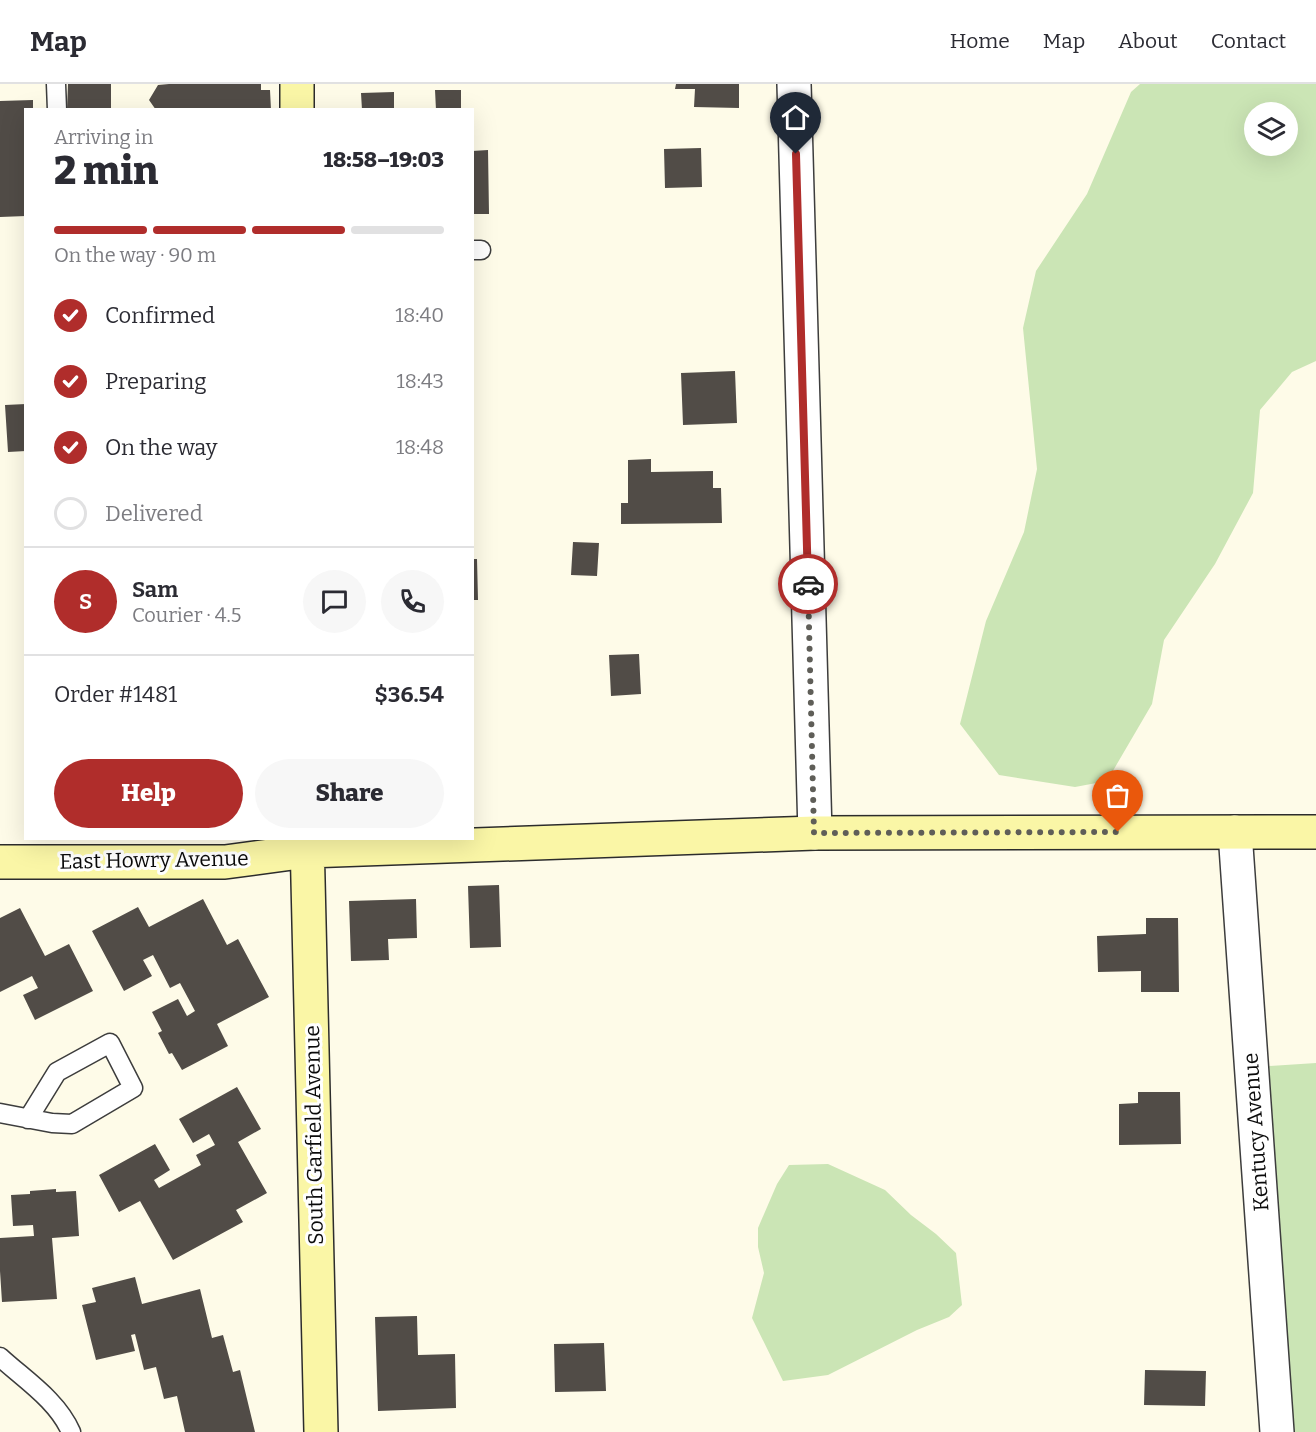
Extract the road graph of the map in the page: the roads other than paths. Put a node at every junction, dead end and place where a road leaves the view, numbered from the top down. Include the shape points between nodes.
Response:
1 (56, 84) edge
2 (297, 84) edge
3 (795, 84) edge
4 (57, 108) edge
5 (297, 108) edge
6 (1235, 832) junction
7 (1316, 832) edge
8 (814, 833) junction
9 (307, 845) edge
10 (0, 862) edge
11 (0, 1113) edge
12 (28, 1119) junction
13 (0, 1357) edge
14 (71, 1432) edge
15 (321, 1432) edge
16 (1277, 1432) edge

1 - 4 lane
2 - 5 street
3 - 8 street
6 - 7 street, East Howry Avenue
6 - 8 street, East Howry Avenue
6 - 16 street, Kentucy Avenue
8 - 9 street, East Howry Avenue
9 - 10 street, East Howry Avenue via 225,861
9 - 15 street, South Garfield Avenue
11 - 12 lane
12 - 12 lane via 72,1124 133,1088 110,1043 57,1072
13 - 14 lane via 53,1404

